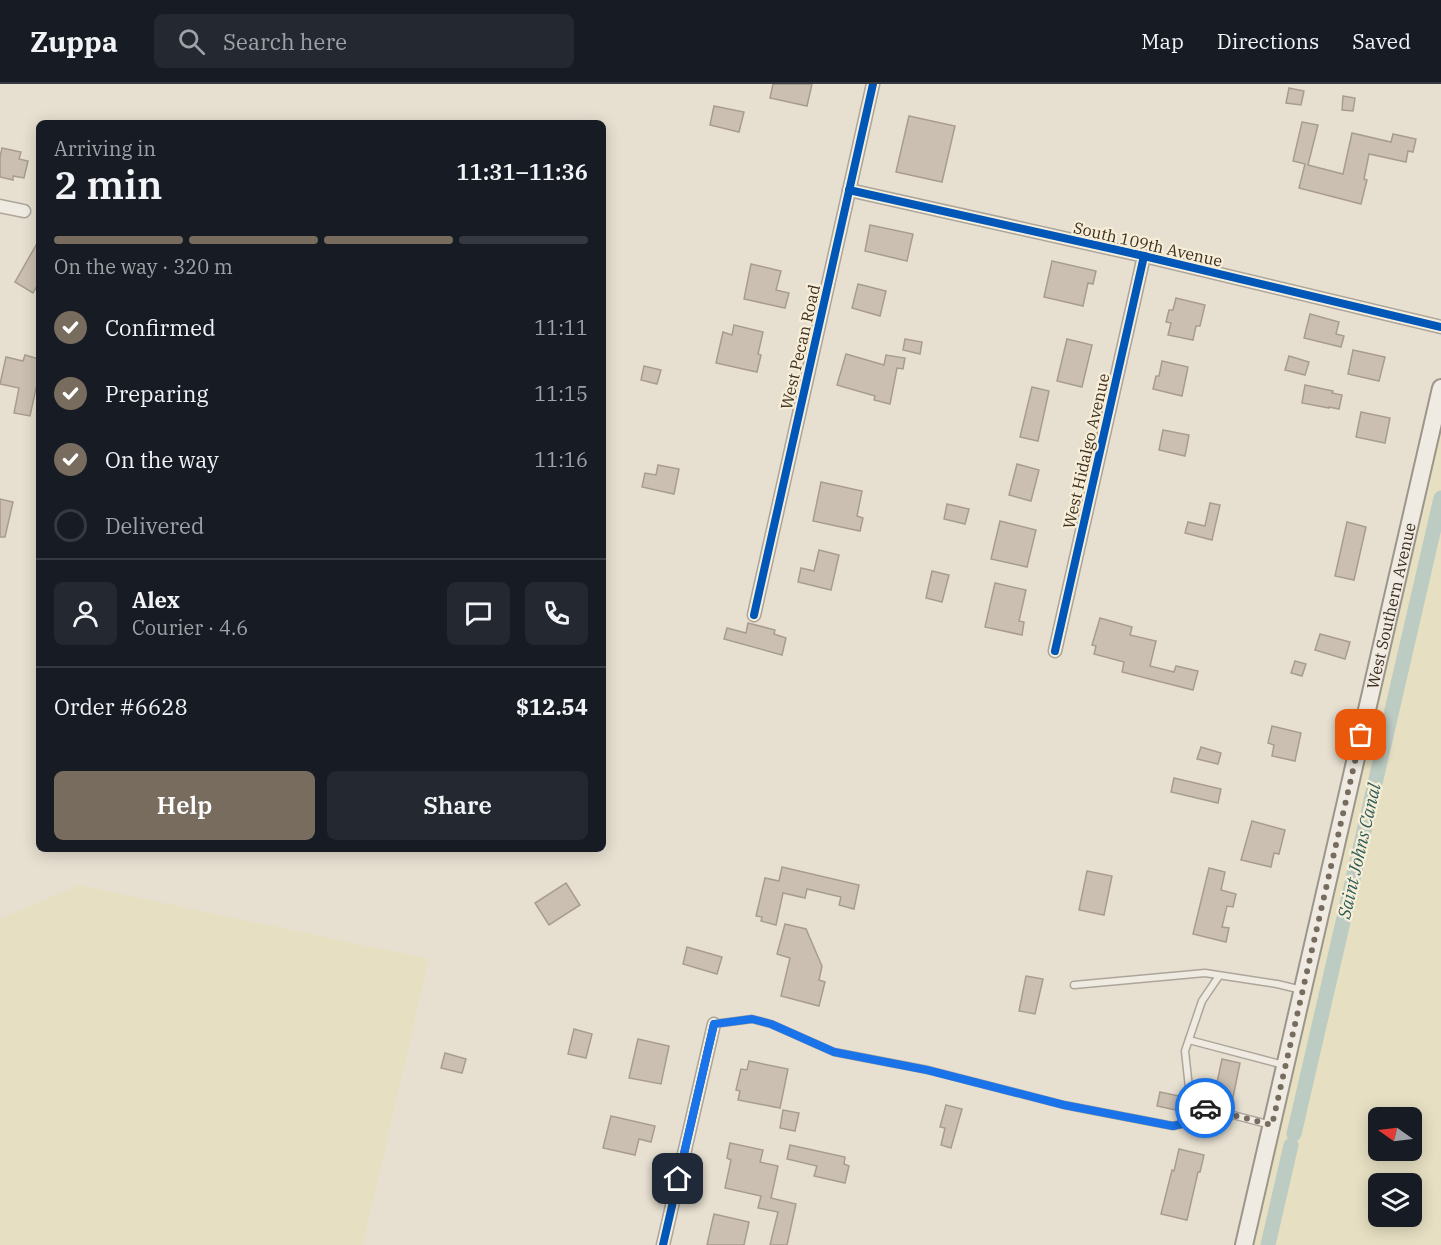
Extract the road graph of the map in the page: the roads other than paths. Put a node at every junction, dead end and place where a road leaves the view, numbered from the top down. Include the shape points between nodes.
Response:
1 (873, 84) edge
2 (849, 190) junction
3 (0, 206) edge
4 (24, 211) dead end
5 (1144, 256) junction
6 (1441, 327) edge
7 (1441, 388) edge
8 (754, 615) dead end
9 (1055, 651) dead end
10 (1219, 976) junction
11 (1074, 985) dead end
12 (1303, 990) junction
13 (714, 1024) joint
14 (1189, 1040) junction
15 (1286, 1066) junction
16 (1198, 1106) junction
17 (1272, 1125) junction
18 (663, 1245) edge
19 (1244, 1245) edge

1 - 2 street, West Pecan Road
2 - 5 street, South 109th Avenue
2 - 8 street, West Pecan Road
3 - 4 street
5 - 6 street, South 109th Avenue
5 - 9 street, West Hidalgo Avenue
7 - 12 main road, West Southern Avenue
10 - 11 lane
10 - 12 lane
10 - 14 lane via 1202,1001
12 - 15 main road, West Southern Avenue
13 - 16 lane via 752,1019 834,1052 1173,1126 1186,1123
13 - 18 street
14 - 15 lane
14 - 16 lane via 1185,1052 1190,1097
15 - 17 main road, West Southern Avenue
16 - 17 lane
17 - 19 main road, West Southern Avenue

